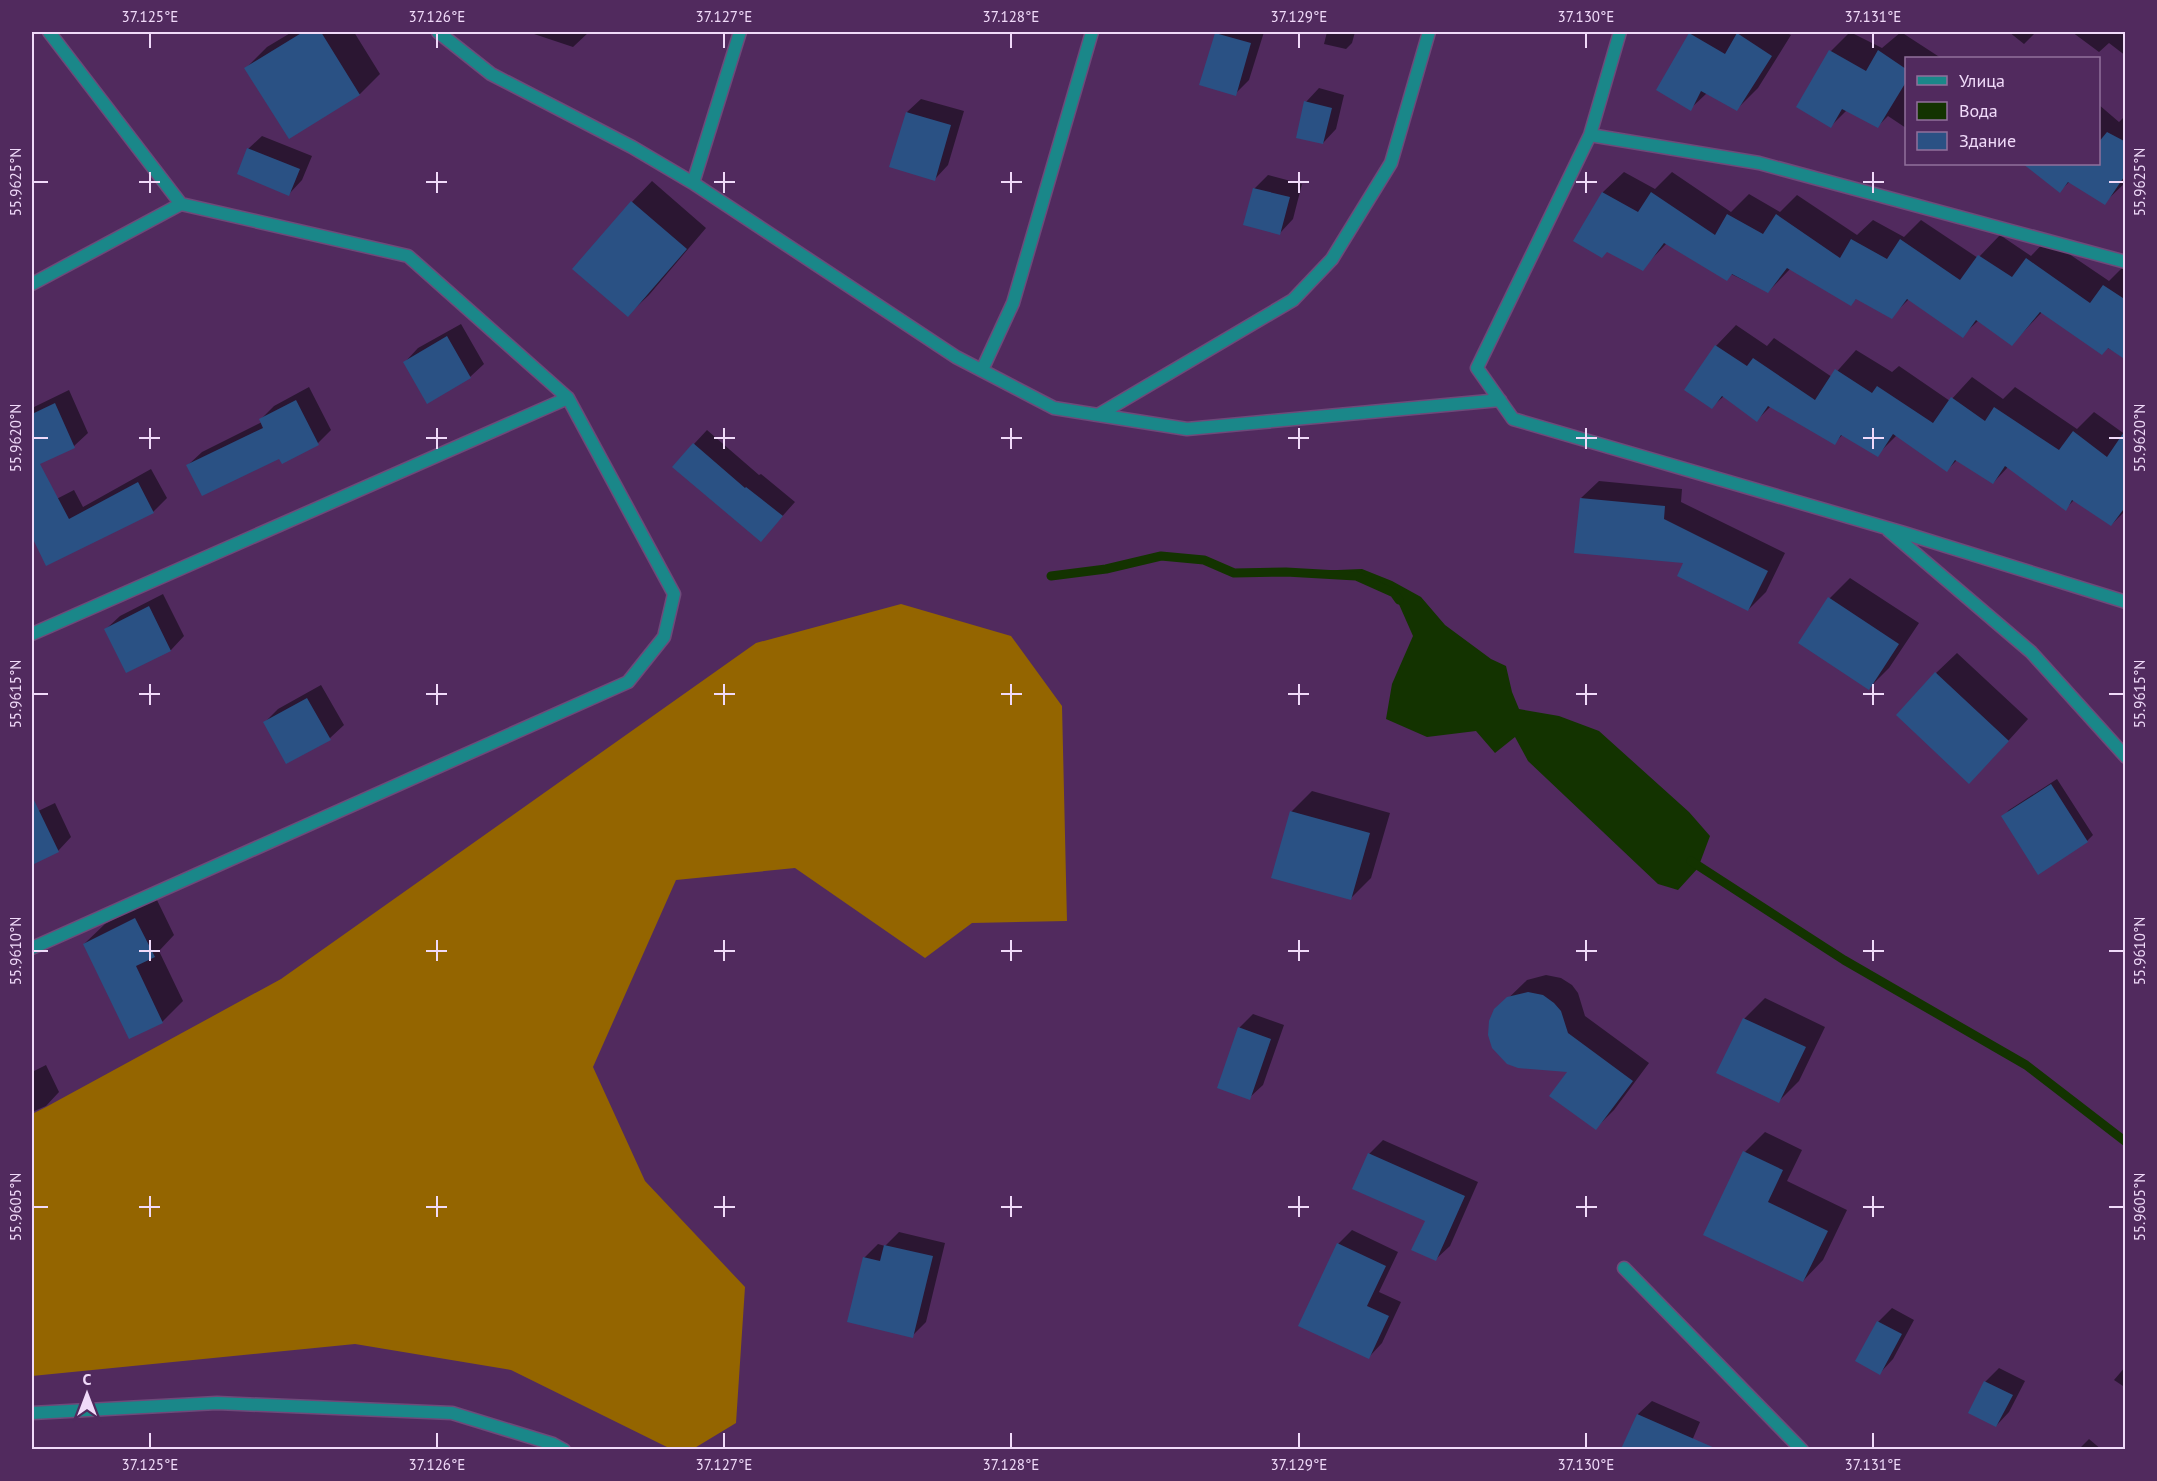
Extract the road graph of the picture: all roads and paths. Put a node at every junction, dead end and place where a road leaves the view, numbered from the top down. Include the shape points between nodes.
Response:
1 (49, 32) edge
2 (438, 32) edge
3 (740, 32) edge
4 (1092, 32) edge
5 (1429, 32) edge
6 (1620, 32) edge
7 (1590, 135) junction
8 (693, 183) junction
9 (181, 204) junction
10 (2126, 262) edge
11 (32, 284) edge
12 (982, 370) junction
13 (568, 398) junction
14 (1500, 400) junction
15 (1098, 415) junction
16 (1884, 526) junction
17 (2126, 602) edge
18 (32, 634) edge
19 (2126, 757) edge
20 (32, 948) edge
21 (1624, 1268) dead end
22 (32, 1413) edge
23 (564, 1449) edge
24 (1802, 1449) edge

1 - 9 street
2 - 8 street via 491,74
3 - 8 street
4 - 12 street via 1013,303
5 - 15 street via 1391,163 1332,259 1293,300
6 - 7 street
7 - 10 street via 1759,163
7 - 14 street via 1477,368
8 - 12 street via 956,357
9 - 11 street
9 - 13 street via 408,256
12 - 15 street via 1054,408
13 - 18 street
13 - 20 street via 674,594 664,637 628,682
14 - 15 street via 1187,429
14 - 16 street via 1513,419
16 - 17 street
16 - 19 street via 2031,652
21 - 24 street
22 - 23 street via 217,1403 452,1413

